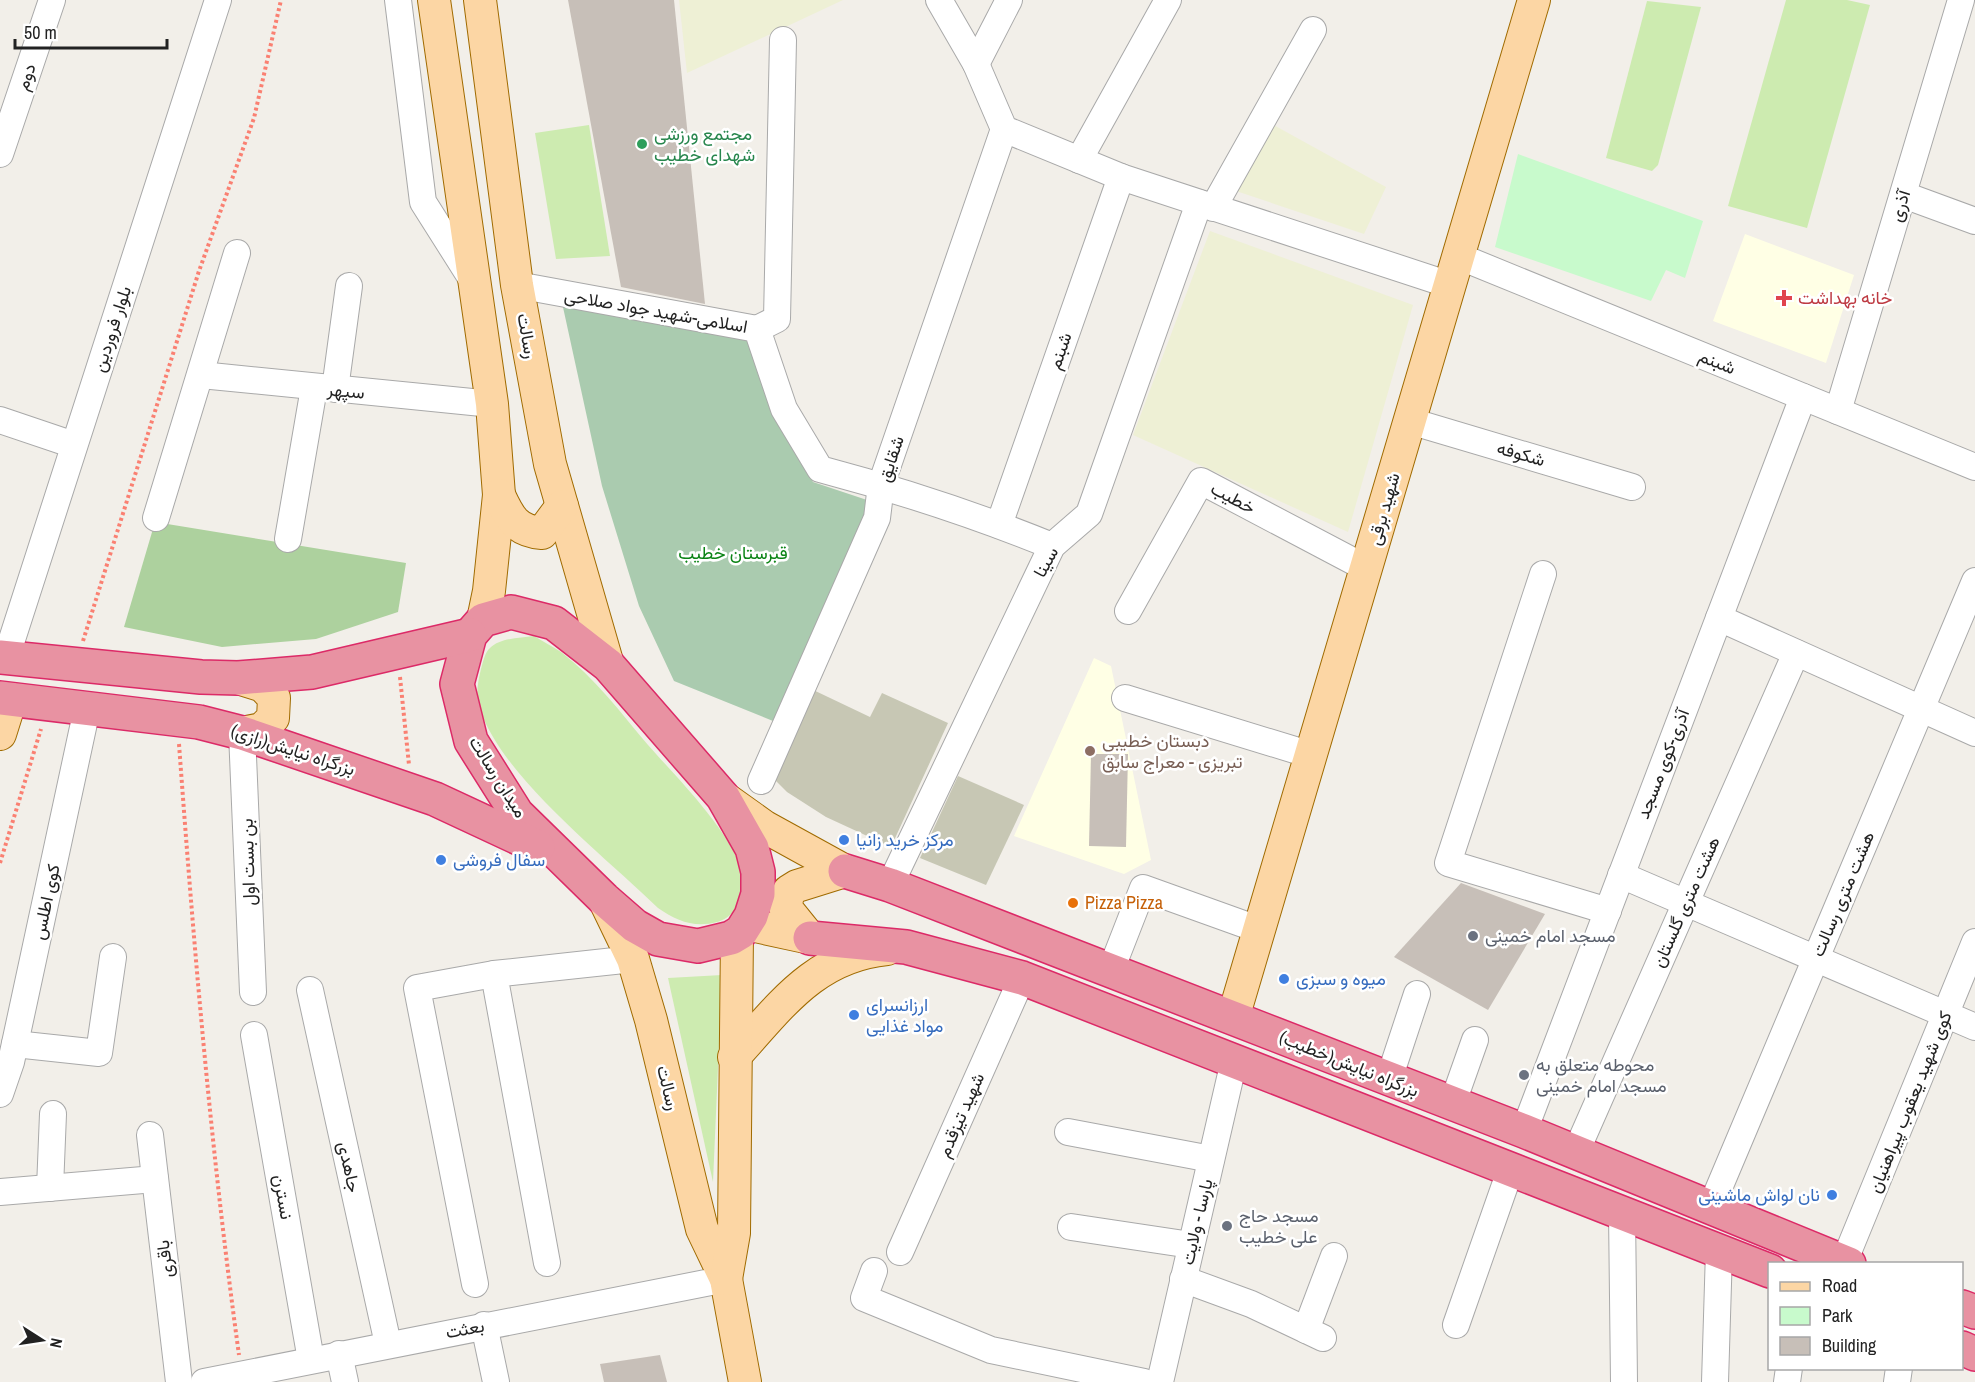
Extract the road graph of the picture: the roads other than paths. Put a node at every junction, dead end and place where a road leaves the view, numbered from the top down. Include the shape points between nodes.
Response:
1 (52, 0) edge
2 (218, 0) edge
3 (398, 0) edge
4 (434, 0) edge
5 (480, 0) edge
6 (939, 0) edge
7 (1009, 0) edge
8 (1168, 0) edge
9 (1534, 0) edge
10 (1961, 0) edge
11 (1313, 30) dead end
12 (783, 40) dead end
13 (976, 64) junction
14 (1004, 129) junction
15 (0, 154) edge
16 (1079, 160) junction
17 (1121, 177) junction
18 (1904, 195) junction
19 (1206, 205) junction
20 (1975, 220) edge
21 (237, 253) dead end
22 (1454, 270) junction
23 (476, 285) junction
24 (517, 285) junction
25 (349, 286) dead end
26 (757, 329) junction
27 (201, 375) junction
28 (325, 388) junction
29 (1803, 397) junction
30 (492, 404) junction
31 (1838, 411) junction
32 (0, 420) edge
33 (1410, 421) junction
34 (74, 445) junction
35 (1975, 467) edge
36 (881, 486) junction
37 (1632, 486) dead end
38 (500, 495) junction
39 (562, 506) junction
40 (156, 518) dead end
41 (999, 525) junction
42 (288, 539) dead end
43 (1052, 546) junction
44 (1366, 568) junction
45 (1543, 574) dead end
46 (1975, 581) edge
47 (1128, 611) dead end
48 (1719, 618) junction
49 (476, 627) junction
50 (1796, 653) junction
51 (3, 658) edge
52 (608, 665) junction
53 (238, 678) junction
54 (1125, 698) dead end
55 (6, 699) edge
56 (1921, 708) junction
57 (87, 709) junction
58 (242, 733) junction
59 (1975, 733) edge
60 (0, 734) edge
61 (1311, 755) junction
62 (761, 781) dead end
63 (723, 797) junction
64 (569, 863) junction
65 (845, 871) junction
66 (1622, 875) junction
67 (890, 885) junction
68 (604, 899) junction
69 (1686, 902) junction
70 (1608, 911) junction
71 (741, 929) junction
72 (1260, 930) junction
73 (810, 938) junction
74 (1975, 942) edge
75 (906, 947) junction
76 (113, 957) dead end
77 (1816, 958) junction
78 (633, 959) junction
79 (1111, 970) junction
80 (494, 975) junction
81 (1022, 978) junction
82 (310, 990) dead end
83 (253, 992) dead end
84 (1417, 994) dead end
85 (1945, 1014) junction
86 (1233, 1018) junction
87 (1975, 1027) edge
88 (254, 1035) dead end
89 (1475, 1040) dead end
90 (15, 1044) junction
91 (734, 1057) junction
92 (1234, 1061) junction
93 (1389, 1079) junction
94 (0, 1094) edge
95 (1452, 1105) junction
96 (52, 1114) dead end
97 (1524, 1131) junction
98 (1068, 1132) dead end
99 (150, 1135) dead end
100 (1576, 1152) junction
101 (1211, 1159) junction
102 (1511, 1168) junction
103 (155, 1179) junction
104 (50, 1188) junction
105 (0, 1192) edge
106 (1711, 1207) junction
107 (1622, 1212) junction
108 (1071, 1227) dead end
109 (1191, 1245) junction
110 (1719, 1251) junction
111 (900, 1252) dead end
112 (1334, 1256) dead end
113 (1847, 1262) edge
114 (547, 1263) dead end
115 (1768, 1270) edge
116 (874, 1271) dead end
117 (726, 1279) junction
118 (1183, 1279) junction
119 (475, 1284) dead end
120 (1456, 1324) dead end
121 (484, 1325) junction
122 (388, 1344) junction
123 (339, 1354) junction
124 (311, 1360) junction
125 (179, 1382) edge
126 (204, 1382) edge
127 (345, 1382) edge
128 (496, 1382) edge
129 (745, 1382) edge
130 (1144, 1382) edge
131 (1160, 1382) edge
132 (1624, 1382) edge
133 (1715, 1382) edge

1 - 15 street, دوم
2 - 34 street, بلوار فروردین
3 - 23 street via 423,202
4 - 23 main road
5 - 24 main road, رسالت
6 - 13 street
7 - 13 street
8 - 16 street
9 - 22 main road, شهید برقی
10 - 18 street, آذری
11 - 19 street, سینا
12 - 26 street via 777,319
13 - 14 street
14 - 16 street, شبنم
14 - 36 street, شقایق
16 - 17 street, شبنم
17 - 19 street, شبنم
17 - 41 street, شبنم
18 - 20 street
18 - 31 street, آذری
19 - 22 street, شبنم
19 - 43 street, سینا via 1089,514
21 - 27 street
22 - 29 street, شبنم
22 - 33 main road, شهید برقی
23 - 30 main road
24 - 26 street, اسلامی-شهید جواد صلاحی
24 - 39 main road, رسالت via 550,464
25 - 28 street
26 - 36 street, اسلامی-شهید جواد صلاحی via 784,409 820,469
27 - 28 street, سپهر
27 - 40 street
28 - 30 street, سپهر
28 - 42 street
29 - 31 street, شبنم
29 - 48 street, آذری-کوی مسجد
30 - 38 main road
31 - 35 street, شبنم
32 - 34 street
33 - 37 street, شکوفه
33 - 44 main road, شهید برقی
34 - 51 street, بلوار فروردین
36 - 41 street, اسلامی-شهید جواد صلاحی
36 - 62 street, شقایق via 877,518
38 - 39 main road via 511,521 528,532 542,533
38 - 49 main road via 489,591
39 - 52 main road, رسالت
41 - 43 street, اسلامی-شهید جواد صلاحی
43 - 67 street, سینا
44 - 47 street, خطیب via 1201,481
44 - 61 main road, شهید برقی
45 - 70 street via 1448,863
46 - 56 street, هشت متری رسالت
48 - 50 street
48 - 66 street, آذری-کوی مسجد
49 - 52 highway via 511,612 554,623
49 - 53 highway via 394,653 312,672
49 - 64 highway, میدان رسالت via 457,684 471,741 517,814
50 - 56 street
50 - 69 street, هشت متری گلستان
51 - 53 highway
52 - 63 highway
53 - 58 main road via 263,686 274,698 273,718 262,729
54 - 61 street
55 - 57 highway, بزرگراه نیایش(رازی)
55 - 60 main road
56 - 59 street
56 - 77 street, هشت متری رسالت
57 - 58 highway, بزرگراه نیایش(رازی)
57 - 90 street, کوی اطلس
58 - 64 highway, بزرگراه نیایش(رازی) via 404,788 497,826
58 - 83 street, بن بست اول
61 - 72 main road, شهید برقی
63 - 65 main road via 765,827
63 - 71 highway via 752,848 758,872 758,894
64 - 68 highway, میدان رسالت
65 - 67 highway, بزرگراه نیایش(خطیب)
65 - 73 main road via 789,891 785,907
66 - 69 street
66 - 70 street, آذری-کوی مسجد
67 - 79 highway, بزرگراه نیایش(خطیب)
68 - 71 highway, میدان رسالت via 635,926 669,942 698,946 724,940
68 - 78 main road, رسالت
69 - 77 street
69 - 100 street, هشت متری گلستان
70 - 97 street, آذری-کوی مسجد
71 - 73 main road
71 - 91 main road, رسالت
72 - 79 street via 1143,888
72 - 86 main road, شهید برقی
73 - 75 highway, بزرگراه نیایش(خطیب)
74 - 85 street, کوی شهید یعقوب پیراهنیان
75 - 81 highway, بزرگراه نیایش(خطیب)
75 - 91 main road via 870,950 832,963 796,989
76 - 90 street via 99,1053
77 - 85 street
77 - 106 street, هشت متری رسالت
78 - 80 street
78 - 117 main road, رسالت via 702,1230
79 - 86 highway, بزرگراه نیایش(خطیب)
80 - 114 street
80 - 119 street via 417,988
81 - 92 highway, بزرگراه نیایش(خطیب)
81 - 111 street, شهید تیزقدم
82 - 122 street, جاهدی
84 - 93 street
85 - 87 street
85 - 113 street, کوی شهید یعقوب پیراهنیان
86 - 93 highway, بزرگراه نیایش(خطیب)
88 - 124 street, نسترن
89 - 95 street
90 - 94 street, کوی اطلس
91 - 117 main road, رسالت via 734,1233
92 - 101 street, پارسا - ولایت
92 - 102 highway, بزرگراه نیایش(خطیب)
93 - 95 highway, بزرگراه نیایش(خطیب)
95 - 97 highway, بزرگراه نیایش(خطیب)
96 - 104 street
97 - 100 highway, بزرگراه نیایش(خطیب)
98 - 101 street
99 - 103 street, باقری
100 - 106 highway, بزرگراه نیایش(خطیب)
101 - 109 street, پارسا - ولایت
102 - 107 highway, بزرگراه نیایش(خطیب)
102 - 120 street
103 - 104 street
103 - 125 street, باقری
104 - 105 street
106 - 113 highway, بزرگراه نیایش(خطیب)
107 - 110 highway, بزرگراه نیایش(خطیب)
107 - 132 street
108 - 109 street
109 - 118 street, پارسا - ولایت
110 - 115 highway, بزرگراه نیایش(خطیب)
110 - 133 street
112 - 118 street via 1315,1334 1251,1304
116 - 130 street via 864,1298 980,1346
117 - 121 street, بعثت
117 - 129 main road, رسالت
118 - 131 street, پارسا - ولایت
121 - 122 street, بعثت
121 - 128 street
122 - 123 street, بعثت
123 - 124 street, بعثت
123 - 127 street
124 - 126 street, بعثت

